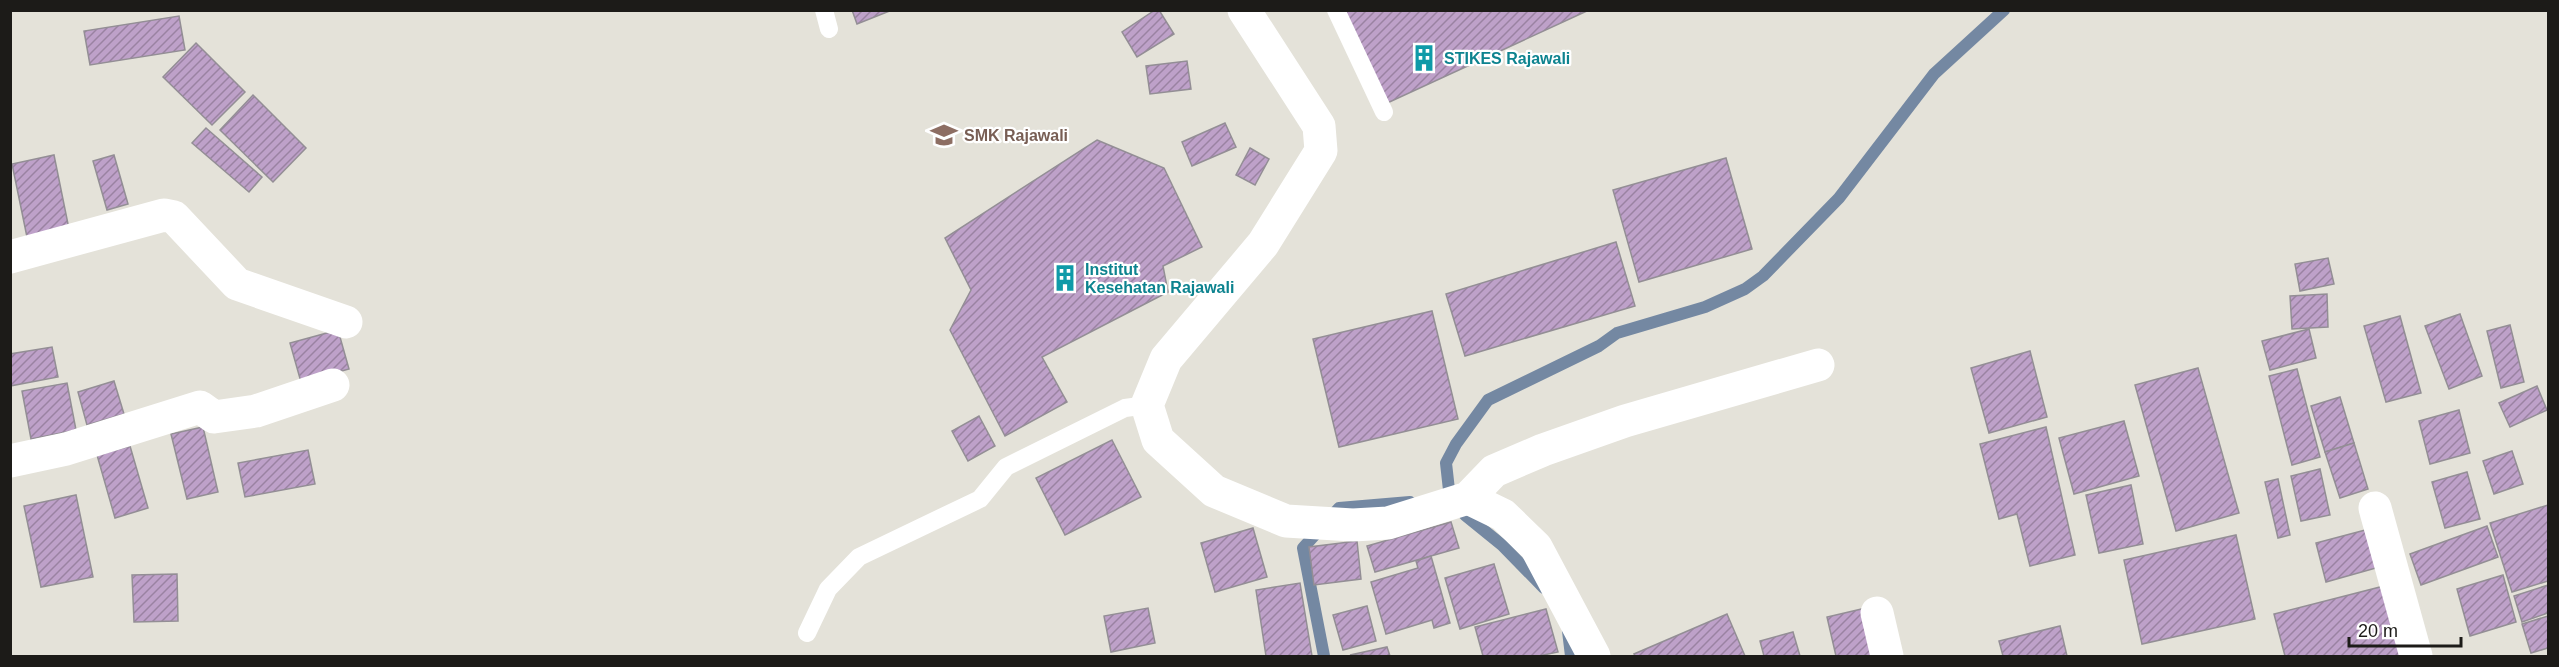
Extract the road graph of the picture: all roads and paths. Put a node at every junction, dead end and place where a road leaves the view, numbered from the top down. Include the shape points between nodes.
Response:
1 (824, 10) edge
2 (1244, 10) edge
3 (1336, 10) edge
4 (830, 29) dead end
5 (1384, 112) dead end
6 (10, 257) edge
7 (346, 322) dead end
8 (1818, 365) dead end
9 (333, 386) dead end
10 (1147, 405) junction
11 (10, 461) edge
12 (1468, 498) junction
13 (2375, 508) dead end
14 (1877, 613) dead end
15 (807, 633) dead end
16 (1594, 657) edge
17 (1887, 657) edge
18 (2415, 657) edge

1 - 4 lane
2 - 10 street via 1319,126 1321,151 1263,244 1166,360
3 - 5 lane
6 - 7 street via 164,215 174,217 237,284
8 - 12 street via 1625,421 1543,450 1494,471
9 - 11 street via 256,411 214,417 200,407 66,449
10 - 12 street via 1158,440 1214,491 1286,521 1388,523
10 - 15 lane via 1125,408 1006,466 980,499 859,557 828,589
12 - 16 street via 1503,515 1536,547
13 - 18 street
14 - 17 street

